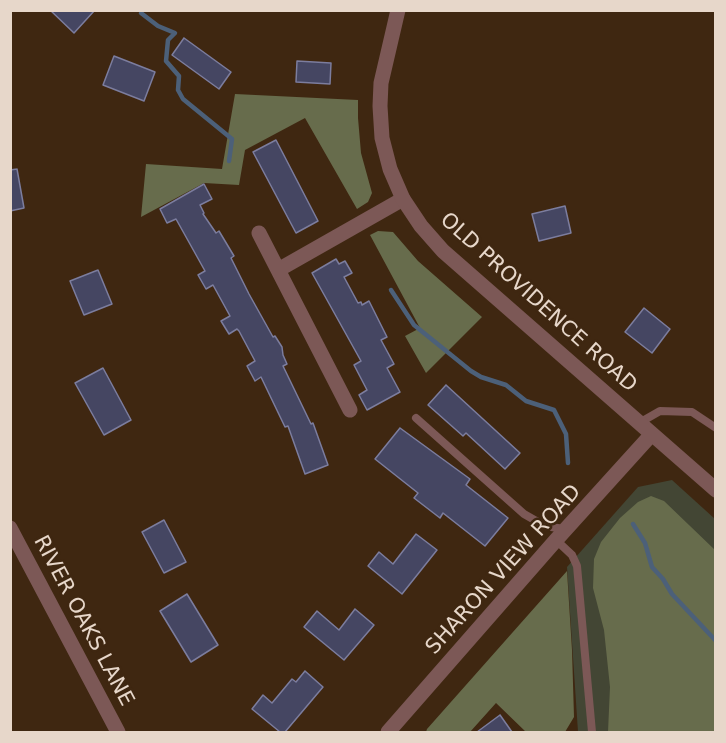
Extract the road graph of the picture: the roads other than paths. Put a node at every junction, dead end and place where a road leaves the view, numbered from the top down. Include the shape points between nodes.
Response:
1 (398, 10) edge
2 (404, 199) junction
3 (259, 233) dead end
4 (278, 270) junction
5 (350, 410) dead end
6 (416, 418) dead end
7 (639, 423) junction
8 (716, 428) edge
9 (651, 435) junction
10 (716, 490) edge
11 (10, 528) edge
12 (561, 535) junction
13 (118, 732) edge
14 (388, 732) edge
15 (592, 732) edge

1 - 2 street, OLD PROVIDENCE ROAD via 381,83 380,106 385,153
2 - 4 street
2 - 7 street, OLD PROVIDENCE ROAD via 442,251
3 - 4 street
4 - 5 street
6 - 12 lane via 524,514
7 - 8 lane via 660,411 692,412
7 - 9 street, OLD PROVIDENCE ROAD
9 - 10 street, OLD PROVIDENCE ROAD
9 - 12 street, SHARON VIEW ROAD
11 - 13 street, RIVER OAKS LANE
12 - 14 street, SHARON VIEW ROAD
12 - 15 lane via 578,566

